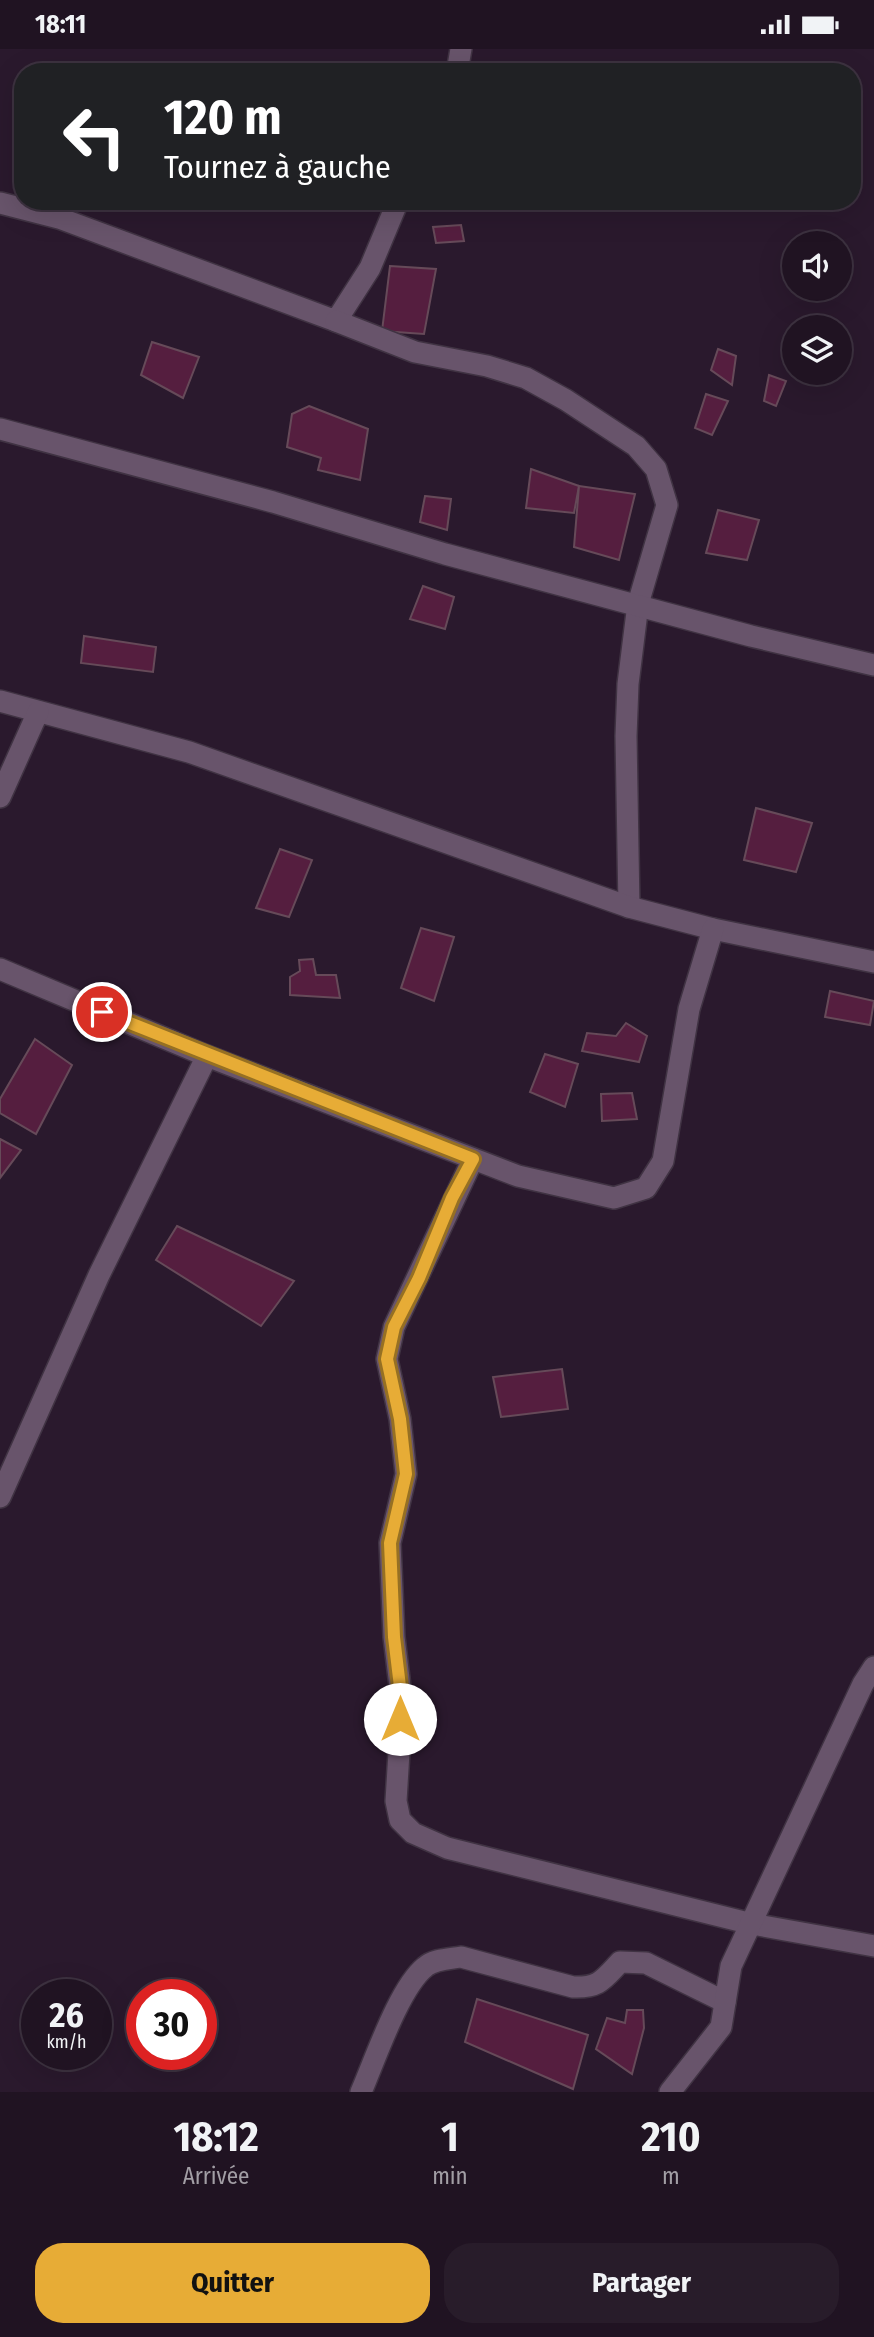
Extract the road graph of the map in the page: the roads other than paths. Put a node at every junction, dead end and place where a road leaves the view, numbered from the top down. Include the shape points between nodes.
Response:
1 (28, 210) edge
2 (394, 210) edge
3 (336, 321) junction
4 (0, 429) edge
5 (638, 604) junction
6 (874, 665) edge
7 (0, 701) edge
8 (38, 712) junction
9 (0, 797) edge
10 (629, 907) junction
11 (713, 929) junction
12 (874, 962) edge
13 (0, 969) edge
14 (207, 1056) junction
15 (473, 1159) junction
16 (0, 1497) edge
17 (874, 1667) edge
18 (752, 1924) junction
19 (874, 1946) edge
20 (725, 2002) junction
21 (361, 2092) edge
22 (670, 2092) edge

1 - 3 street
2 - 3 street via 370,268
3 - 5 street via 415,352 526,378 636,446 656,469 667,505
4 - 5 street
5 - 6 street
5 - 10 street via 626,736
7 - 8 street
8 - 9 street
8 - 10 street via 189,752
10 - 11 street
11 - 12 street
11 - 15 street via 690,1009 663,1161 646,1188 614,1198 519,1176
13 - 14 street
14 - 15 street
14 - 16 street via 99,1275
15 - 18 street via 394,1327 387,1359 406,1474 390,1543 402,1703 396,1801 400,1820 413,1833 447,1848
17 - 18 street
18 - 19 street
18 - 20 street via 731,1966
20 - 21 street via 646,1963 620,1962 598,1985 573,1987 461,1957 442,1960 426,1965 409,1984
20 - 22 street via 721,2027

